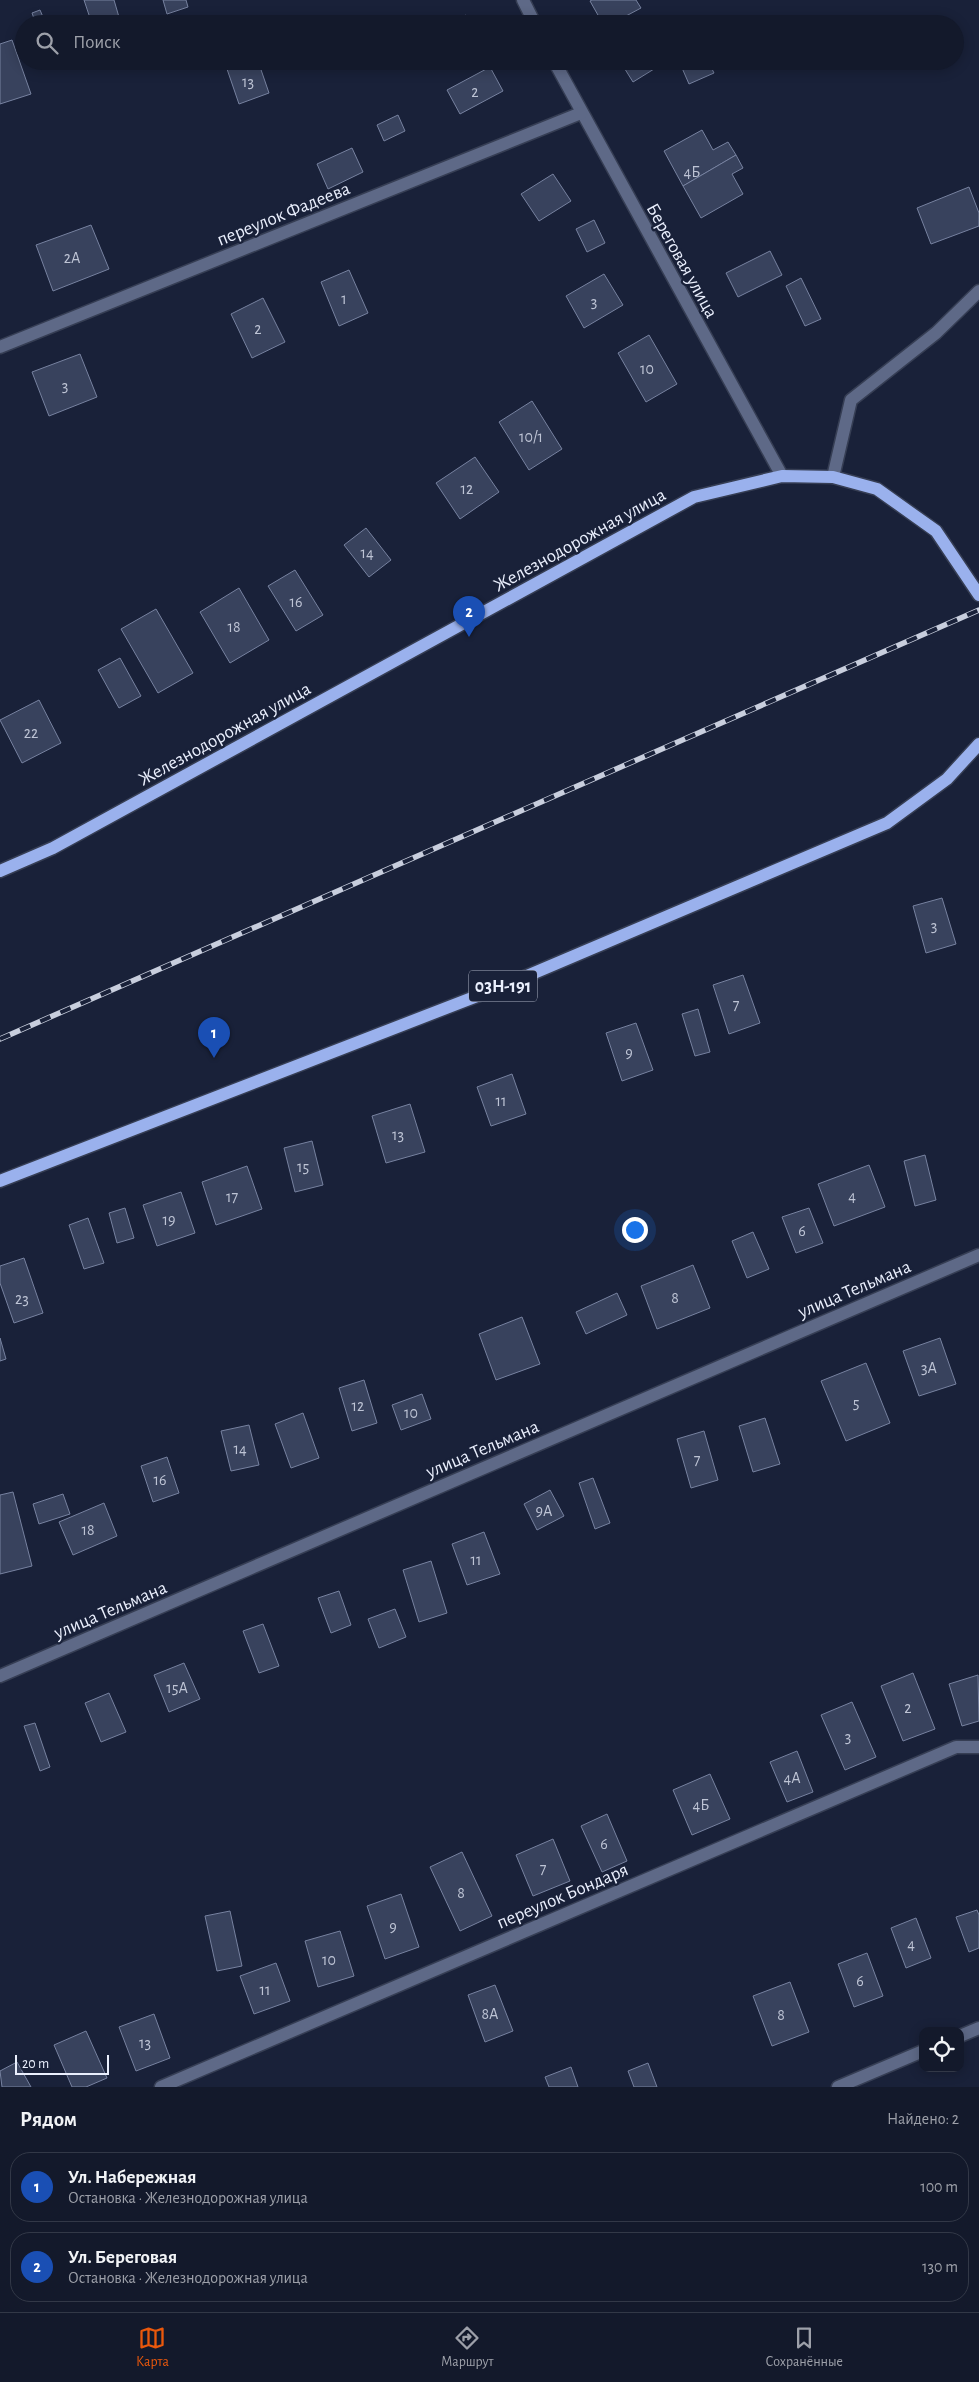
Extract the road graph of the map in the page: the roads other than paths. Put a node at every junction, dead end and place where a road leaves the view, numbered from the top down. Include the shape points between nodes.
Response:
1 (523, 0) edge
2 (530, 15) edge
3 (559, 70) edge
4 (581, 113) junction
5 (979, 291) edge
6 (0, 347) edge
7 (782, 476) junction
8 (833, 477) junction
9 (979, 596) edge
10 (979, 744) edge
11 (0, 871) edge
12 (0, 1181) edge
13 (979, 1255) edge
14 (0, 1676) edge
15 (979, 1747) edge
16 (979, 2028) edge
17 (964, 2034) edge
18 (919, 2054) edge
19 (161, 2087) edge
20 (838, 2087) edge

1 - 2 street
3 - 4 street, Береговая улица
4 - 6 street, переулок Фадеева
4 - 7 street, Береговая улица
5 - 8 street via 936,332 851,400
7 - 8 main road, Железнодорожная улица
7 - 11 main road, Железнодорожная улица via 694,497 53,848
8 - 9 main road, Железнодорожная улица via 877,489 936,531
10 - 12 main road, 03Н-191 via 947,778 887,822 508,984
13 - 14 street, улица Тельмана
15 - 19 street, переулок Бондаря via 956,1747
16 - 17 street
18 - 20 street

